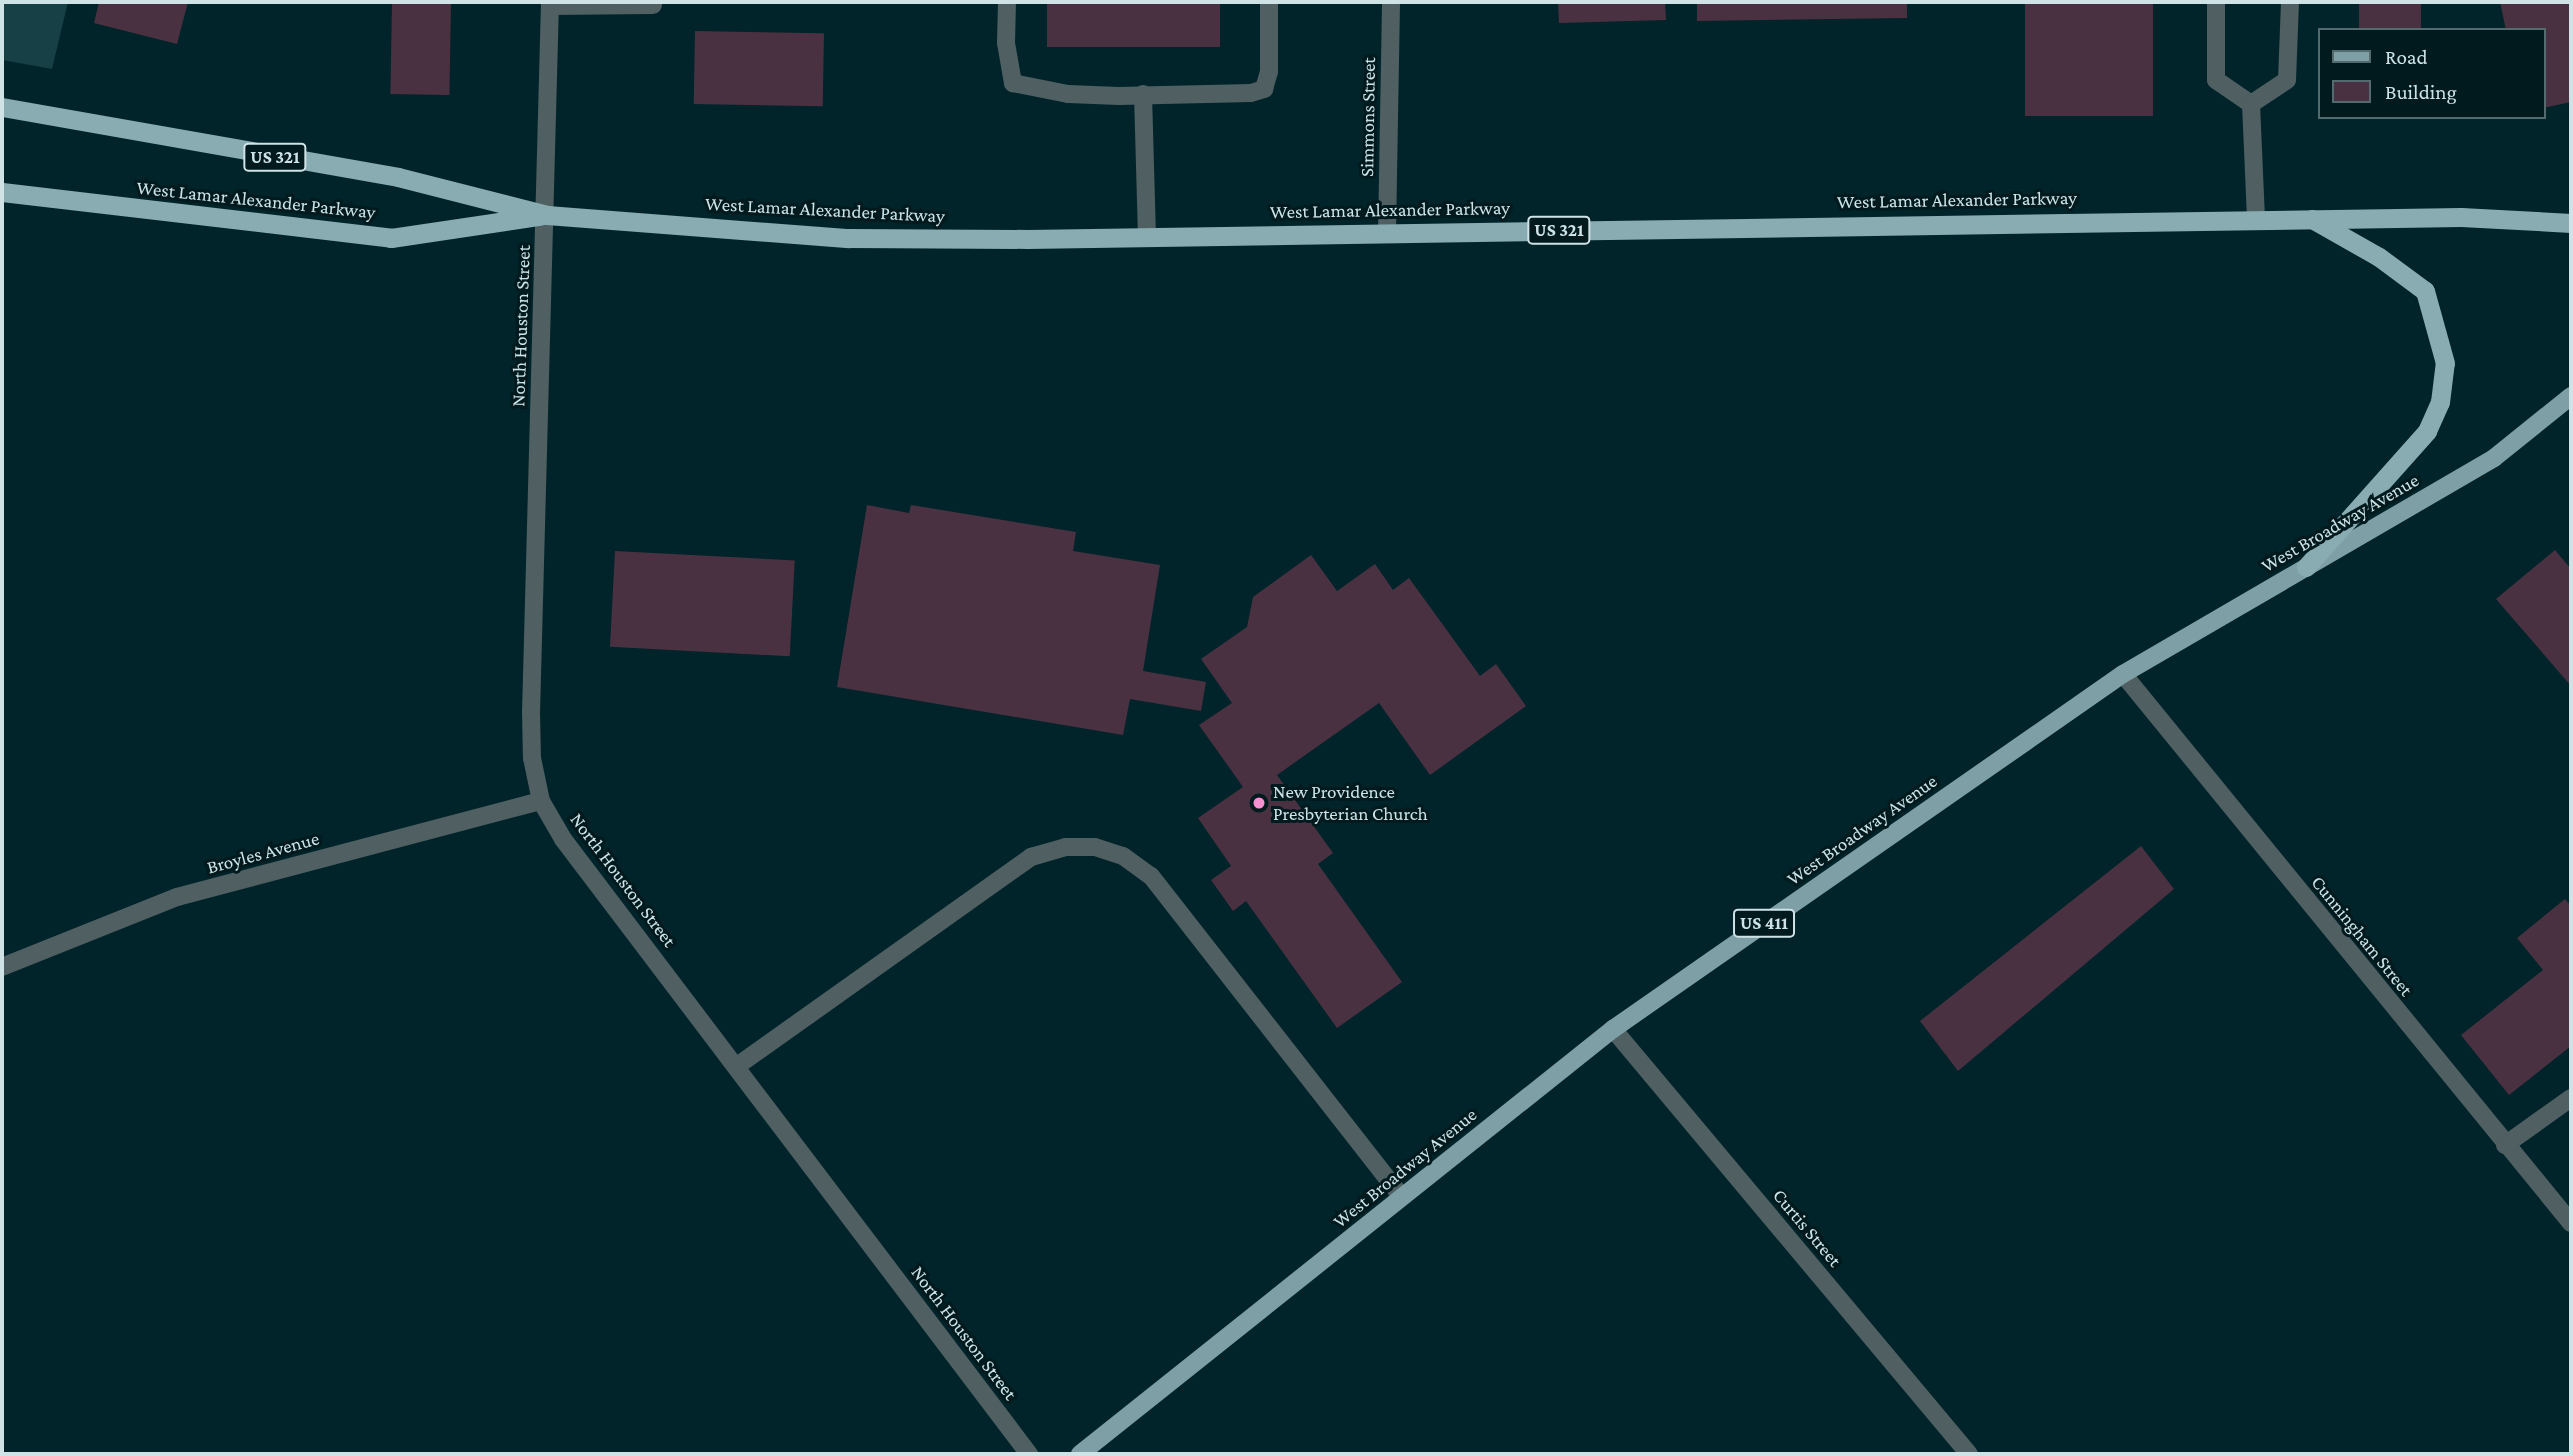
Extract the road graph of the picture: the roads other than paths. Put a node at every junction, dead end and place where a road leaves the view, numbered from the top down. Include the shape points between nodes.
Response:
1 (1007, 2) edge
2 (1269, 2) edge
3 (1391, 2) edge
4 (2216, 2) edge
5 (2290, 2) edge
6 (550, 4) edge
7 (653, 5) dead end
8 (1143, 94) junction
9 (2251, 104) junction
10 (2, 107) edge
11 (2, 192) edge
12 (547, 215) junction
13 (2311, 218) junction
14 (2256, 219) junction
15 (2571, 223) edge
16 (1387, 233) junction
17 (1147, 237) junction
18 (2571, 396) edge
19 (2306, 567) junction
20 (2123, 674) junction
21 (541, 801) junction
22 (2, 967) edge
23 (1614, 1028) junction
24 (737, 1066) junction
25 (2571, 1098) edge
26 (2505, 1145) junction
27 (1402, 1197) junction
28 (2571, 1223) edge
29 (1029, 1454) edge
30 (1080, 1454) edge
31 (1969, 1454) edge

1 - 8 street via 1006,43 1013,83 1068,94
2 - 8 street via 1269,72 1264,89
3 - 16 street, Simmons Street
4 - 9 street via 2216,80
5 - 9 street via 2287,80
6 - 7 street
6 - 12 street, North Houston Street
8 - 17 street
9 - 14 street
10 - 12 highway, West Lamar Alexander Parkway / US 321 via 398,177
11 - 12 highway, West Lamar Alexander Parkway / US 321 via 391,238
12 - 17 highway, West Lamar Alexander Parkway / US 321 via 849,237
12 - 21 street, North Houston Street via 531,712 532,758
13 - 14 highway, West Lamar Alexander Parkway / US 321
13 - 15 highway, West Lamar Alexander Parkway / US 321 via 2461,216
13 - 19 highway via 2379,257 2425,291 2445,363 2440,402 2427,430
14 - 16 highway, West Lamar Alexander Parkway / US 321
16 - 17 highway, West Lamar Alexander Parkway / US 321
18 - 19 main road, West Broadway Avenue / US 411 via 2494,458
19 - 20 main road, West Broadway Avenue / US 411
20 - 23 main road, West Broadway Avenue / US 411
20 - 26 street, Cunningham Street
21 - 22 street, Broyles Avenue via 177,897
21 - 24 street, North Houston Street via 563,839
23 - 27 main road, West Broadway Avenue / US 411
23 - 31 street, Curtis Street
24 - 27 street via 1031,857 1065,847 1095,847 1123,856 1151,876
24 - 29 street, North Houston Street
25 - 26 street
26 - 28 street, Cunningham Street
27 - 30 main road, West Broadway Avenue / US 411

